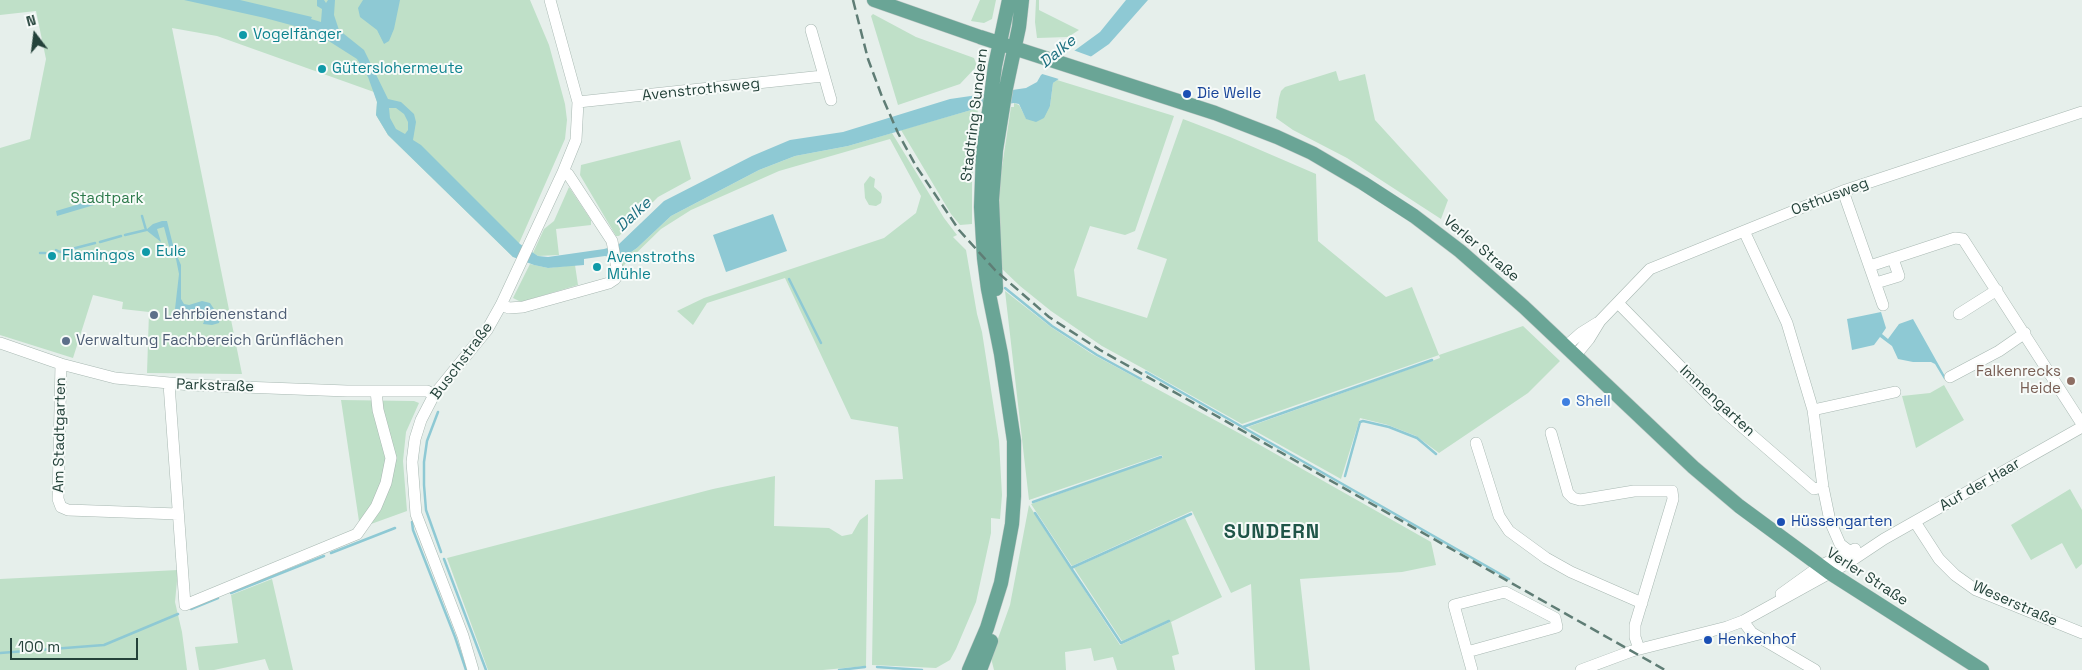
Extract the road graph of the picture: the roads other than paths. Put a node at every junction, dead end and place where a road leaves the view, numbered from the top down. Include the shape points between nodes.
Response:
1 (550, 0) edge
2 (874, 0) edge
3 (1009, 0) edge
4 (1022, 0) edge
5 (811, 30) dead end
6 (1007, 45) junction
7 (823, 76) junction
8 (831, 100) dead end
9 (578, 102) junction
10 (996, 109) junction
11 (2082, 112) edge
12 (563, 172) junction
13 (1843, 191) junction
14 (1744, 231) junction
15 (1892, 259) junction
16 (1870, 266) junction
17 (1876, 283) junction
18 (1997, 290) junction
19 (1618, 303) junction
20 (1883, 304) dead end
21 (501, 305) junction
22 (1959, 314) dead end
23 (2025, 333) junction
24 (0, 343) edge
25 (1570, 352) junction
26 (61, 364) junction
27 (1950, 378) dead end
28 (169, 384) junction
29 (376, 391) junction
30 (1895, 392) dead end
31 (434, 395) junction
32 (1813, 410) junction
33 (2081, 431) edge
34 (1551, 433) dead end
35 (1476, 442) dead end
36 (1823, 487) junction
37 (1014, 496) junction
38 (178, 514) junction
39 (1915, 522) junction
40 (1854, 554) junction
41 (1825, 570) junction
42 (1642, 603) junction
43 (1743, 621) junction
44 (2082, 633) edge
45 (1638, 650) junction
46 (1467, 652) junction
47 (1587, 669) edge
48 (473, 670) edge
49 (969, 670) edge
50 (980, 670) edge
51 (1472, 670) edge
52 (1815, 670) edge
53 (1982, 670) edge

1 - 9 street, Buschstraße
2 - 6 main road, Verler Straße
3 - 6 main road, Stadtring Sundern
4 - 6 main road, Stadtring Sundern via 1019,27
5 - 7 street
6 - 10 main road, Stadtring Sundern via 1006,88
6 - 10 main road, Stadtring Sundern via 992,90
6 - 25 main road, Verler Straße via 1215,113 1312,153 1414,216 1460,251
7 - 8 street
7 - 9 street, Avenstrothsweg
9 - 12 street, Buschstraße via 576,140
10 - 37 main road, Stadtring Sundern via 992,200 996,288 1001,354 1014,440
11 - 13 street, Osthusweg
12 - 21 street, Buschstraße
12 - 21 street via 613,244 618,274 610,283 522,307
13 - 14 street, Osthusweg
13 - 16 street
14 - 19 street, Osthusweg via 1650,269
14 - 32 street via 1787,323
15 - 16 street
15 - 17 street via 1899,276
15 - 18 street via 1955,238 1963,239
16 - 17 street
17 - 20 street
18 - 22 street
18 - 23 street
19 - 25 street, Osthusweg via 1600,321 1589,339
19 - 36 street, Immengarten via 1724,411 1814,489
21 - 31 street, Buschstraße via 487,330
23 - 27 street
23 - 33 street
24 - 26 street, Parkstraße
25 - 41 main road, Verler Straße via 1693,467
26 - 28 street, Parkstraße via 114,378
26 - 38 street, Am Stadtgarten via 58,499 61,507 68,510
28 - 29 street, Parkstraße
28 - 38 street
29 - 31 street, Parkstraße via 427,391
29 - 38 street via 391,458 386,483 376,507 357,534 185,604
30 - 32 street
31 - 48 street, Buschstraße via 415,439 412,462 416,514
32 - 36 street
33 - 39 street, Auf der Haar
34 - 42 street via 1572,498 1580,500 1634,491 1672,491 1673,499
35 - 42 street via 1499,516 1509,531 1571,572
36 - 40 street via 1830,521 1840,544
37 - 49 main road, Stadtring Sundern via 1001,583
37 - 50 main road, Stadtring Sundern via 1016,510 1010,572 994,635
39 - 40 street, Auf der Haar
39 - 44 street, Weserstraße via 1939,559 1976,590
40 - 41 street, Auf der Haar
41 - 43 street, Auf der Haar
41 - 53 main road, Verler Straße
42 - 45 street via 1635,625
43 - 45 street, Auf der Haar
43 - 52 street via 1752,633
45 - 47 street, Auf der Haar
46 - 46 street via 1557,627 1556,618 1506,592 1454,606
46 - 51 street

